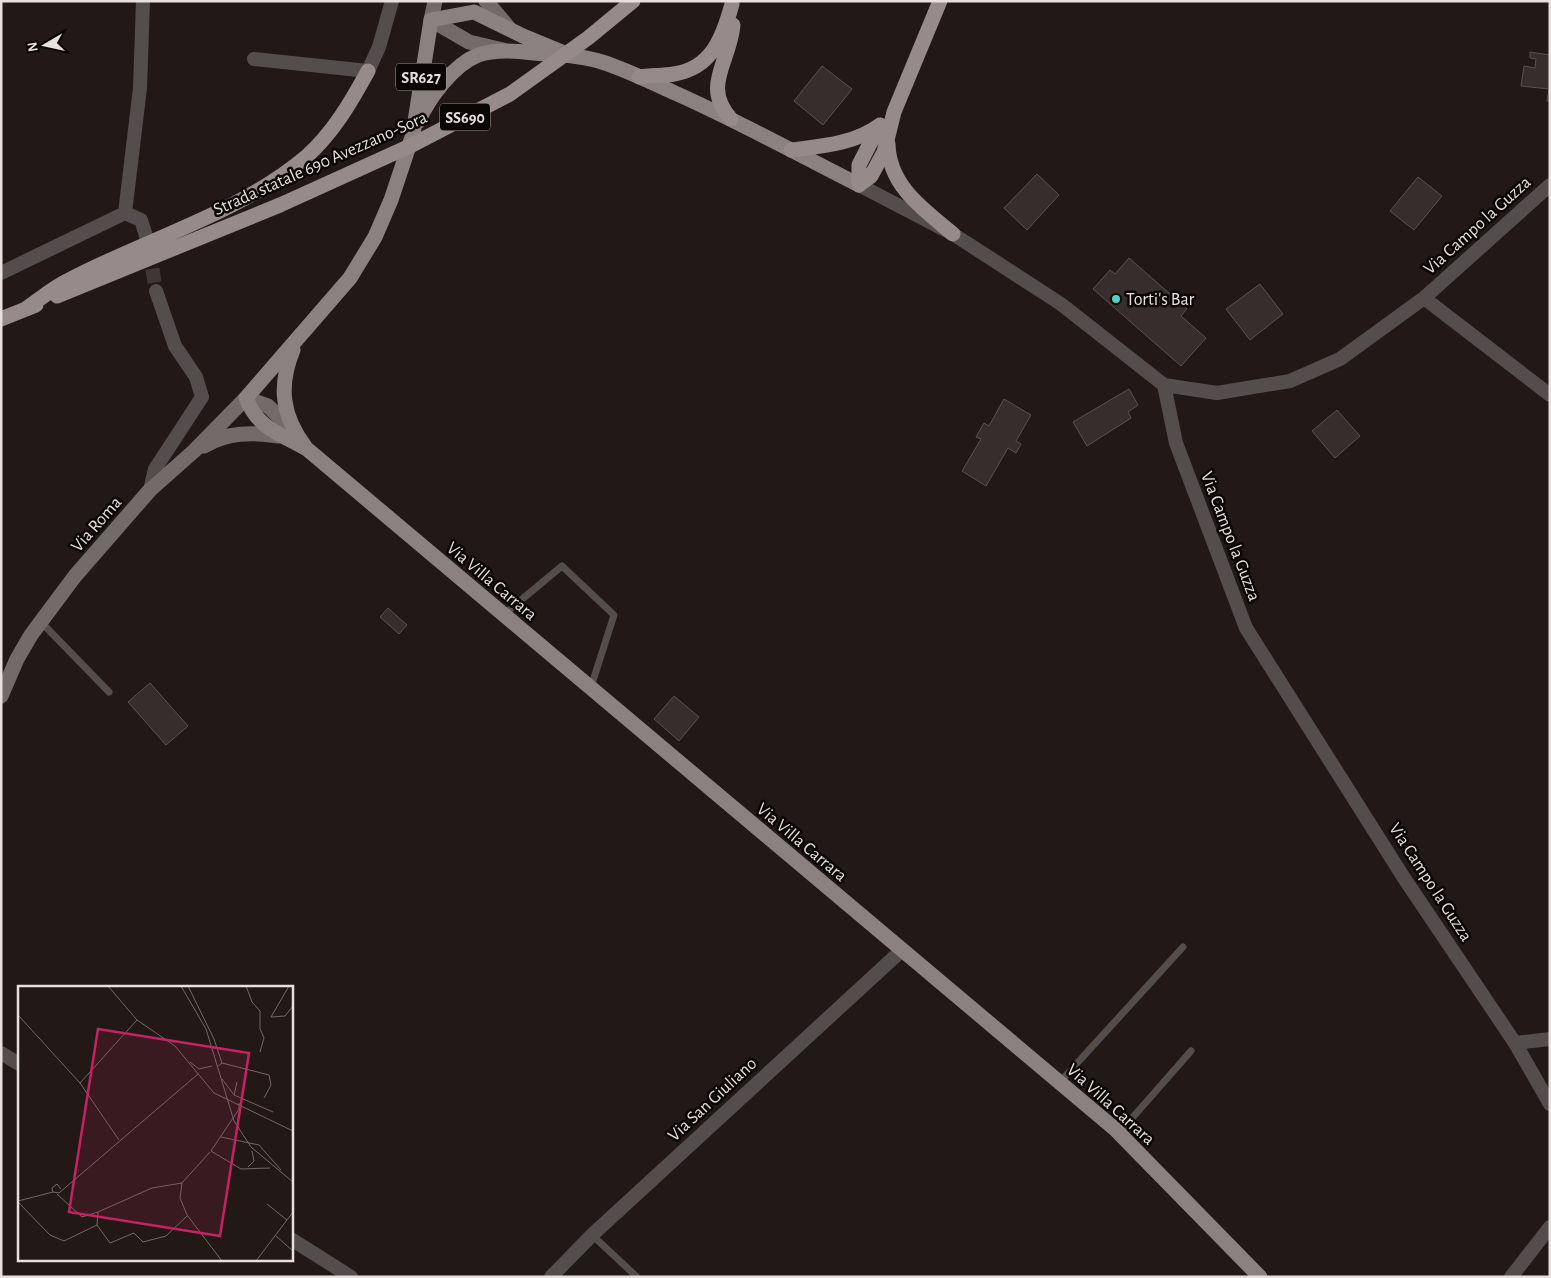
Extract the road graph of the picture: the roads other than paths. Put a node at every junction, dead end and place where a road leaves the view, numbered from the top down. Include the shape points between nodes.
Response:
1 (143, 1) edge
2 (392, 1) edge
3 (435, 1) edge
4 (486, 1) edge
5 (632, 1) edge
6 (940, 1) edge
7 (732, 2) edge
8 (431, 20) junction
9 (509, 28) junction
10 (506, 50) junction
11 (569, 55) junction
12 (254, 59) dead end
13 (368, 71) junction
14 (639, 76) junction
15 (894, 112) junction
16 (731, 119) junction
17 (880, 126) junction
18 (412, 134) junction
19 (888, 140) junction
20 (792, 150) junction
21 (1550, 185) edge
22 (859, 186) junction
23 (125, 213) junction
24 (953, 234) junction
25 (147, 239) tunnel mouth
26 (1, 274) edge
27 (156, 292) tunnel mouth
28 (1424, 298) junction
29 (27, 308) junction
30 (1, 319) edge
31 (296, 343) junction
32 (1164, 385) junction
33 (1550, 395) edge
34 (246, 398) junction
35 (279, 436) junction
36 (302, 443) junction
37 (194, 451) junction
38 (150, 490) junction
39 (502, 615) junction
40 (40, 621) junction
41 (590, 689) junction
42 (109, 692) dead end
43 (1, 696) edge
44 (1183, 947) dead end
45 (902, 951) junction
46 (1550, 1039) edge
47 (1516, 1043) junction
48 (1192, 1051) dead end
49 (1, 1053) edge
50 (18, 1063) edge
51 (1060, 1083) junction
52 (1550, 1104) edge
53 (1119, 1133) junction
54 (1550, 1227) edge
55 (592, 1235) junction
56 (292, 1240) edge
57 (351, 1277) edge
58 (551, 1277) edge
59 (637, 1277) edge
60 (1260, 1277) edge
61 (1511, 1277) edge

1 - 23 street via 140,88
2 - 13 street via 379,47
3 - 8 main road, SR627
4 - 9 main road
5 - 29 highway, Strada statale 690 Avezzano-Sora / SS690, bridge via 588,38 510,94 410,146 280,205
6 - 15 highway
7 - 14 highway via 723,34 702,64 684,72
7 - 16 highway via 732,34 716,93
8 - 9 main road via 474,12
8 - 10 main road via 469,42
8 - 18 main road, SR627
9 - 11 main road
10 - 11 main road
10 - 18 main road via 467,60 454,71 431,98
11 - 14 main road via 600,61
12 - 13 street
13 - 29 highway via 336,125 283,174 210,215 66,281
14 - 16 main road
15 - 17 highway
15 - 19 highway
16 - 20 main road
17 - 20 highway via 845,142
17 - 22 highway via 859,165
18 - 31 main road, SR627 via 391,200 375,237 350,278
19 - 22 highway via 871,176
19 - 24 highway via 891,165 900,184 911,199
20 - 22 main road
21 - 28 street, Via Campo la Guzza
22 - 24 street
23 - 25 street via 141,220
23 - 26 street
24 - 32 street via 1061,304
27 - 38 street via 175,346 196,377 202,397 155,469
28 - 32 street, Via Campo la Guzza via 1340,359 1290,381 1217,393
28 - 33 street
29 - 30 highway, Strada statale 690 Avezzano-Sora / SS690
31 - 34 main road
31 - 36 main road via 283,390 285,406
32 - 47 street, Via Campo la Guzza via 1176,443 1246,628 1404,878
34 - 35 main road via 261,423
34 - 36 main road via 276,412
34 - 37 main road, Via Roma
35 - 36 main road
35 - 37 main road via 246,433 228,436
36 - 39 main road, Via Villa Carrara
37 - 38 main road, Via Roma
38 - 40 main road, Via Roma
39 - 41 main road, Via Villa Carrara
39 - 41 lane via 562,566 614,615
40 - 42 lane
40 - 43 main road, Via Roma via 17,659
41 - 45 main road, Via Villa Carrara
44 - 51 lane
45 - 51 main road, Via Villa Carrara
45 - 55 street, Via San Giuliano
46 - 47 street
47 - 52 street, Via Campo la Guzza
48 - 53 lane
49 - 50 street
51 - 53 main road, Via Villa Carrara
53 - 60 main road, Via Villa Carrara
54 - 61 street
55 - 58 street, Via San Giuliano
55 - 59 lane
56 - 57 street

